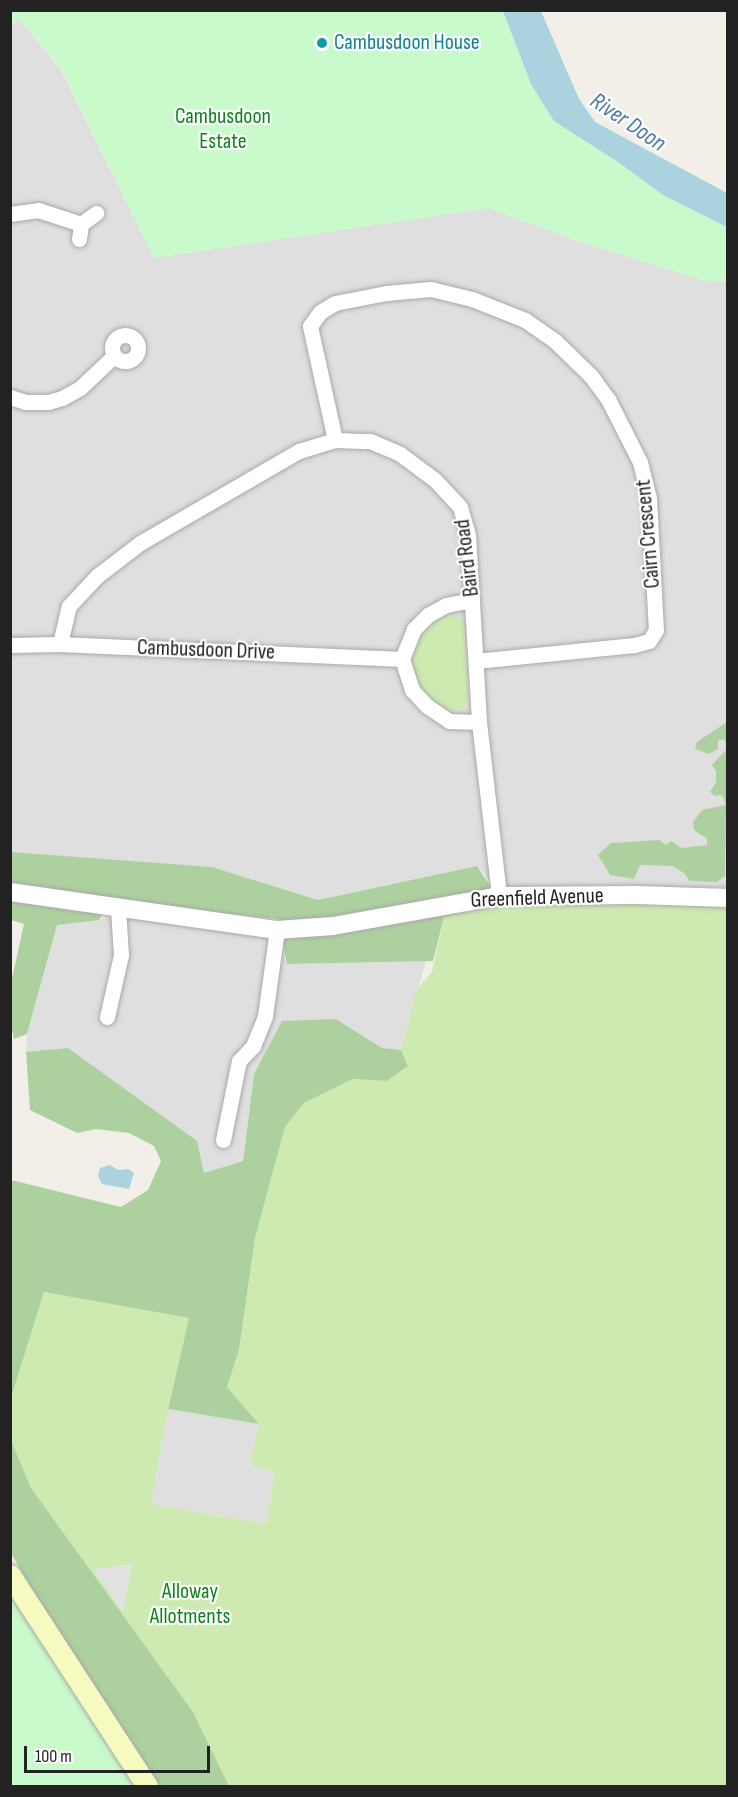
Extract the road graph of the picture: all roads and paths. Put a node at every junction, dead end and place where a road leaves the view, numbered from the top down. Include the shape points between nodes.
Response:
1 (96, 213) dead end
2 (10, 214) edge
3 (114, 356) dead end
4 (10, 398) edge
5 (334, 440) junction
6 (472, 600) junction
7 (60, 644) junction
8 (10, 645) edge
9 (402, 659) junction
10 (476, 660) junction
11 (479, 722) junction
12 (10, 892) edge
13 (498, 896) junction
14 (728, 898) edge
15 (118, 909) junction
16 (278, 930) junction
17 (107, 1017) dead end
18 (223, 1140) dead end
19 (10, 1575) edge
20 (147, 1786) edge

1 - 2 street via 80,231 38,210
3 - 4 street via 80,388 62,398 26,402
5 - 6 street, Baird Road via 369,441 400,454 435,480 460,507 468,535
5 - 7 street, Baird Road via 299,452 140,543 97,576 69,606
5 - 10 street, Cairn Crescent via 310,326 320,312 335,303 386,292 431,289 472,299 525,320 555,341 608,399 640,462 649,498 656,630 649,641 634,645
6 - 9 street via 446,604 428,615 414,629
6 - 10 street, Baird Road
7 - 8 street, Cambusdoon Drive
7 - 9 street, Cambusdoon Drive
9 - 11 street via 412,690 427,706 449,721
10 - 11 street, Baird Road
11 - 13 street, Baird Road
12 - 15 street, Greenfield Avenue
13 - 14 street, Greenfield Avenue
13 - 16 street, Greenfield Avenue via 333,926
15 - 16 street, Greenfield Avenue
15 - 17 street via 121,955
16 - 18 street via 266,1016 253,1046 239,1061
19 - 20 main road

